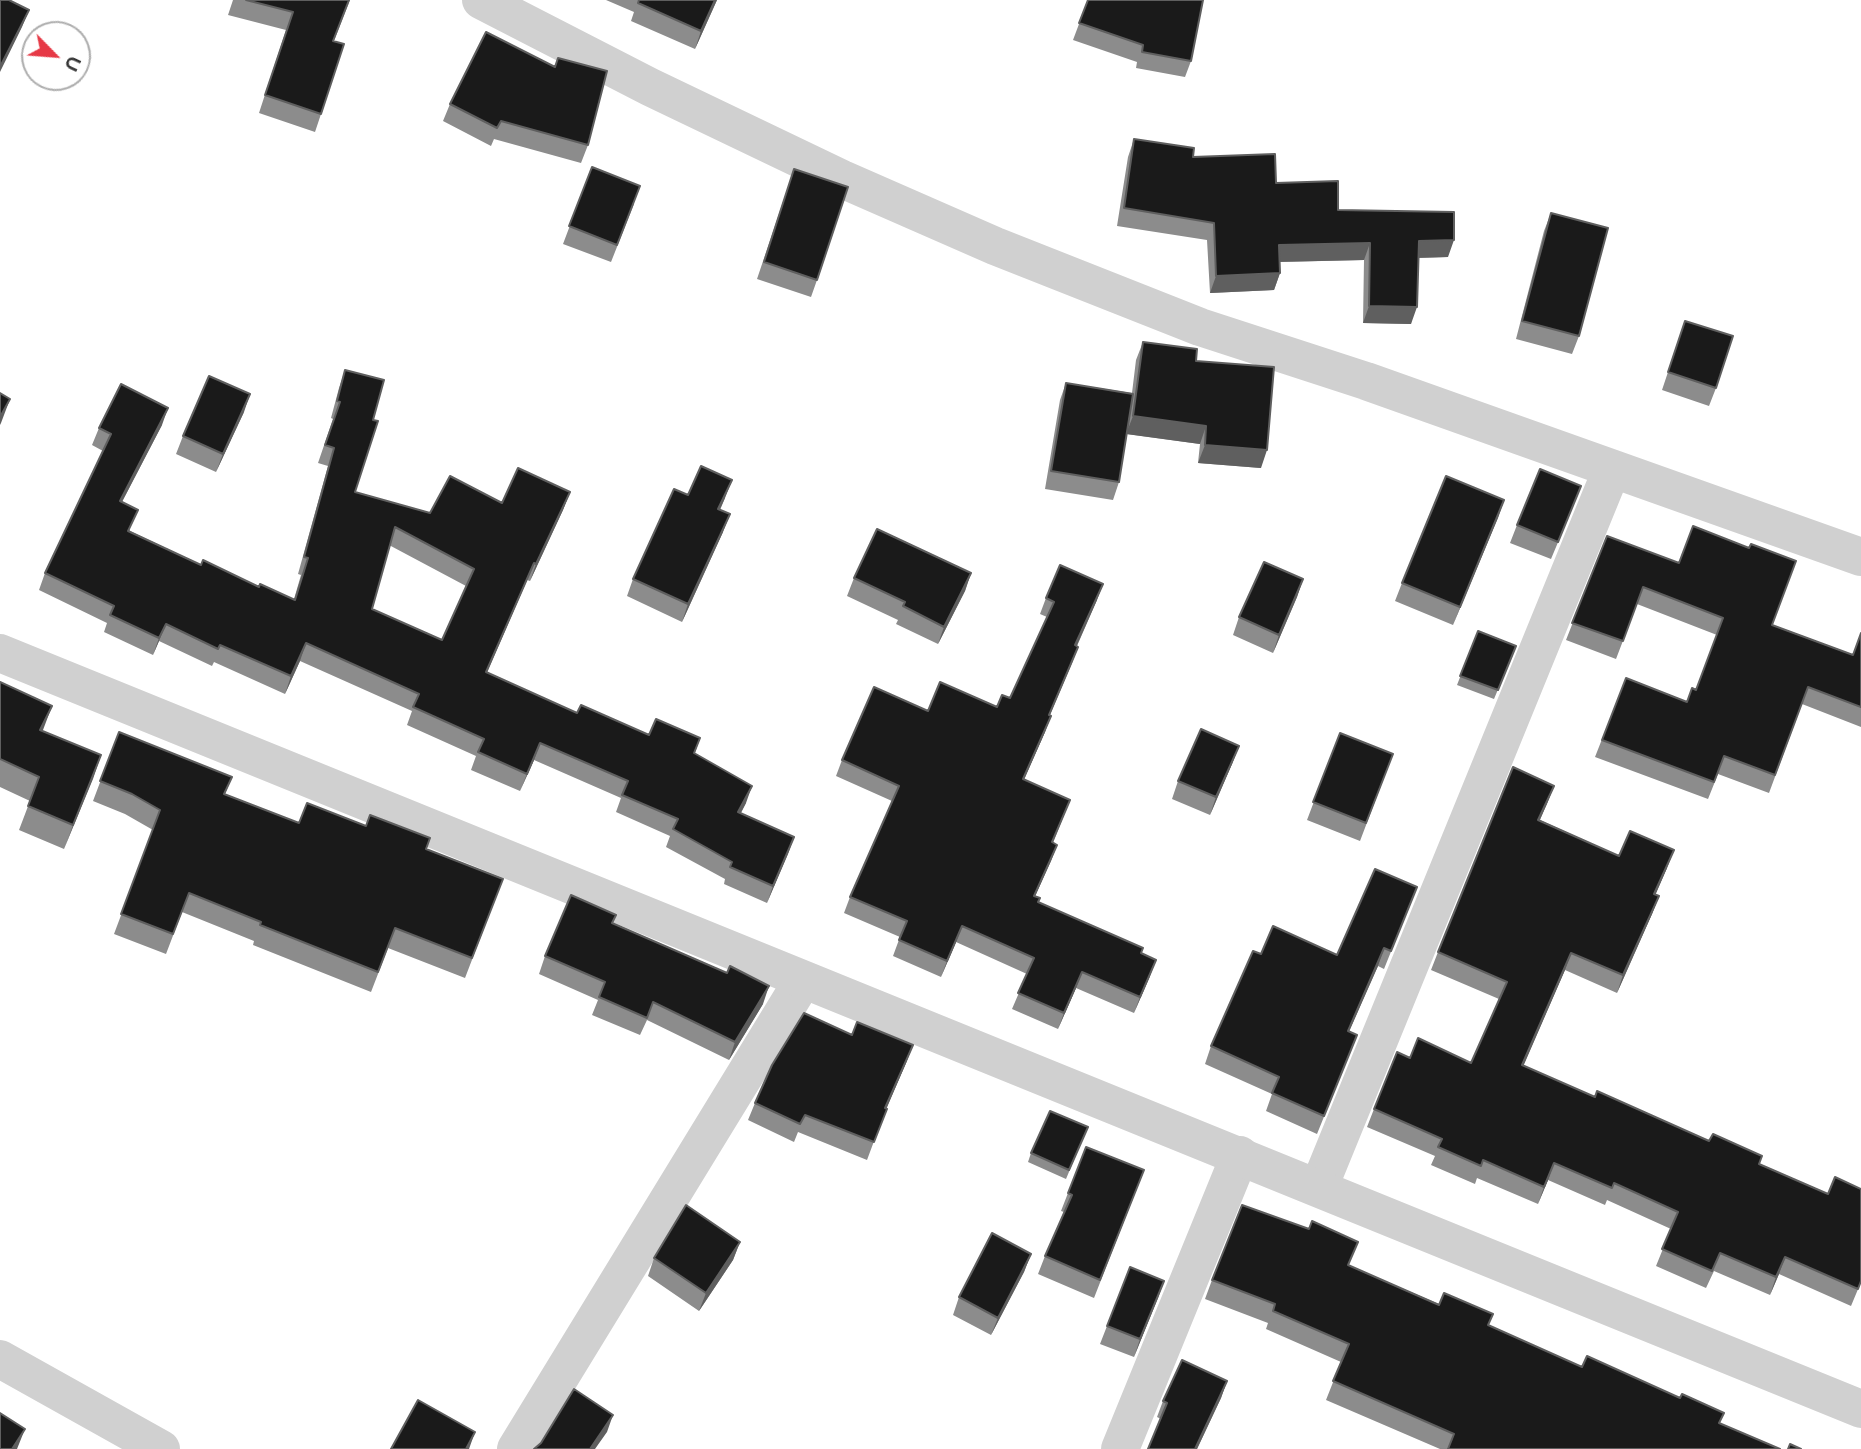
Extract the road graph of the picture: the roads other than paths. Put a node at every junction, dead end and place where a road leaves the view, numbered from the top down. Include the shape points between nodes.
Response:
1 (481, 0) edge
2 (1612, 469) junction
3 (1861, 557) edge
4 (0, 653) edge
5 (803, 980) junction
6 (1240, 1155) junction
7 (1319, 1186) junction
8 (0, 1359) edge
9 (1861, 1409) edge
10 (161, 1449) edge
11 (516, 1449) edge
12 (1121, 1449) edge

1 - 2 street via 650,87 995,246 1200,327
2 - 3 street
2 - 7 street
4 - 5 street
5 - 6 street
5 - 11 street
6 - 7 street
6 - 12 street
7 - 9 street
8 - 10 street

